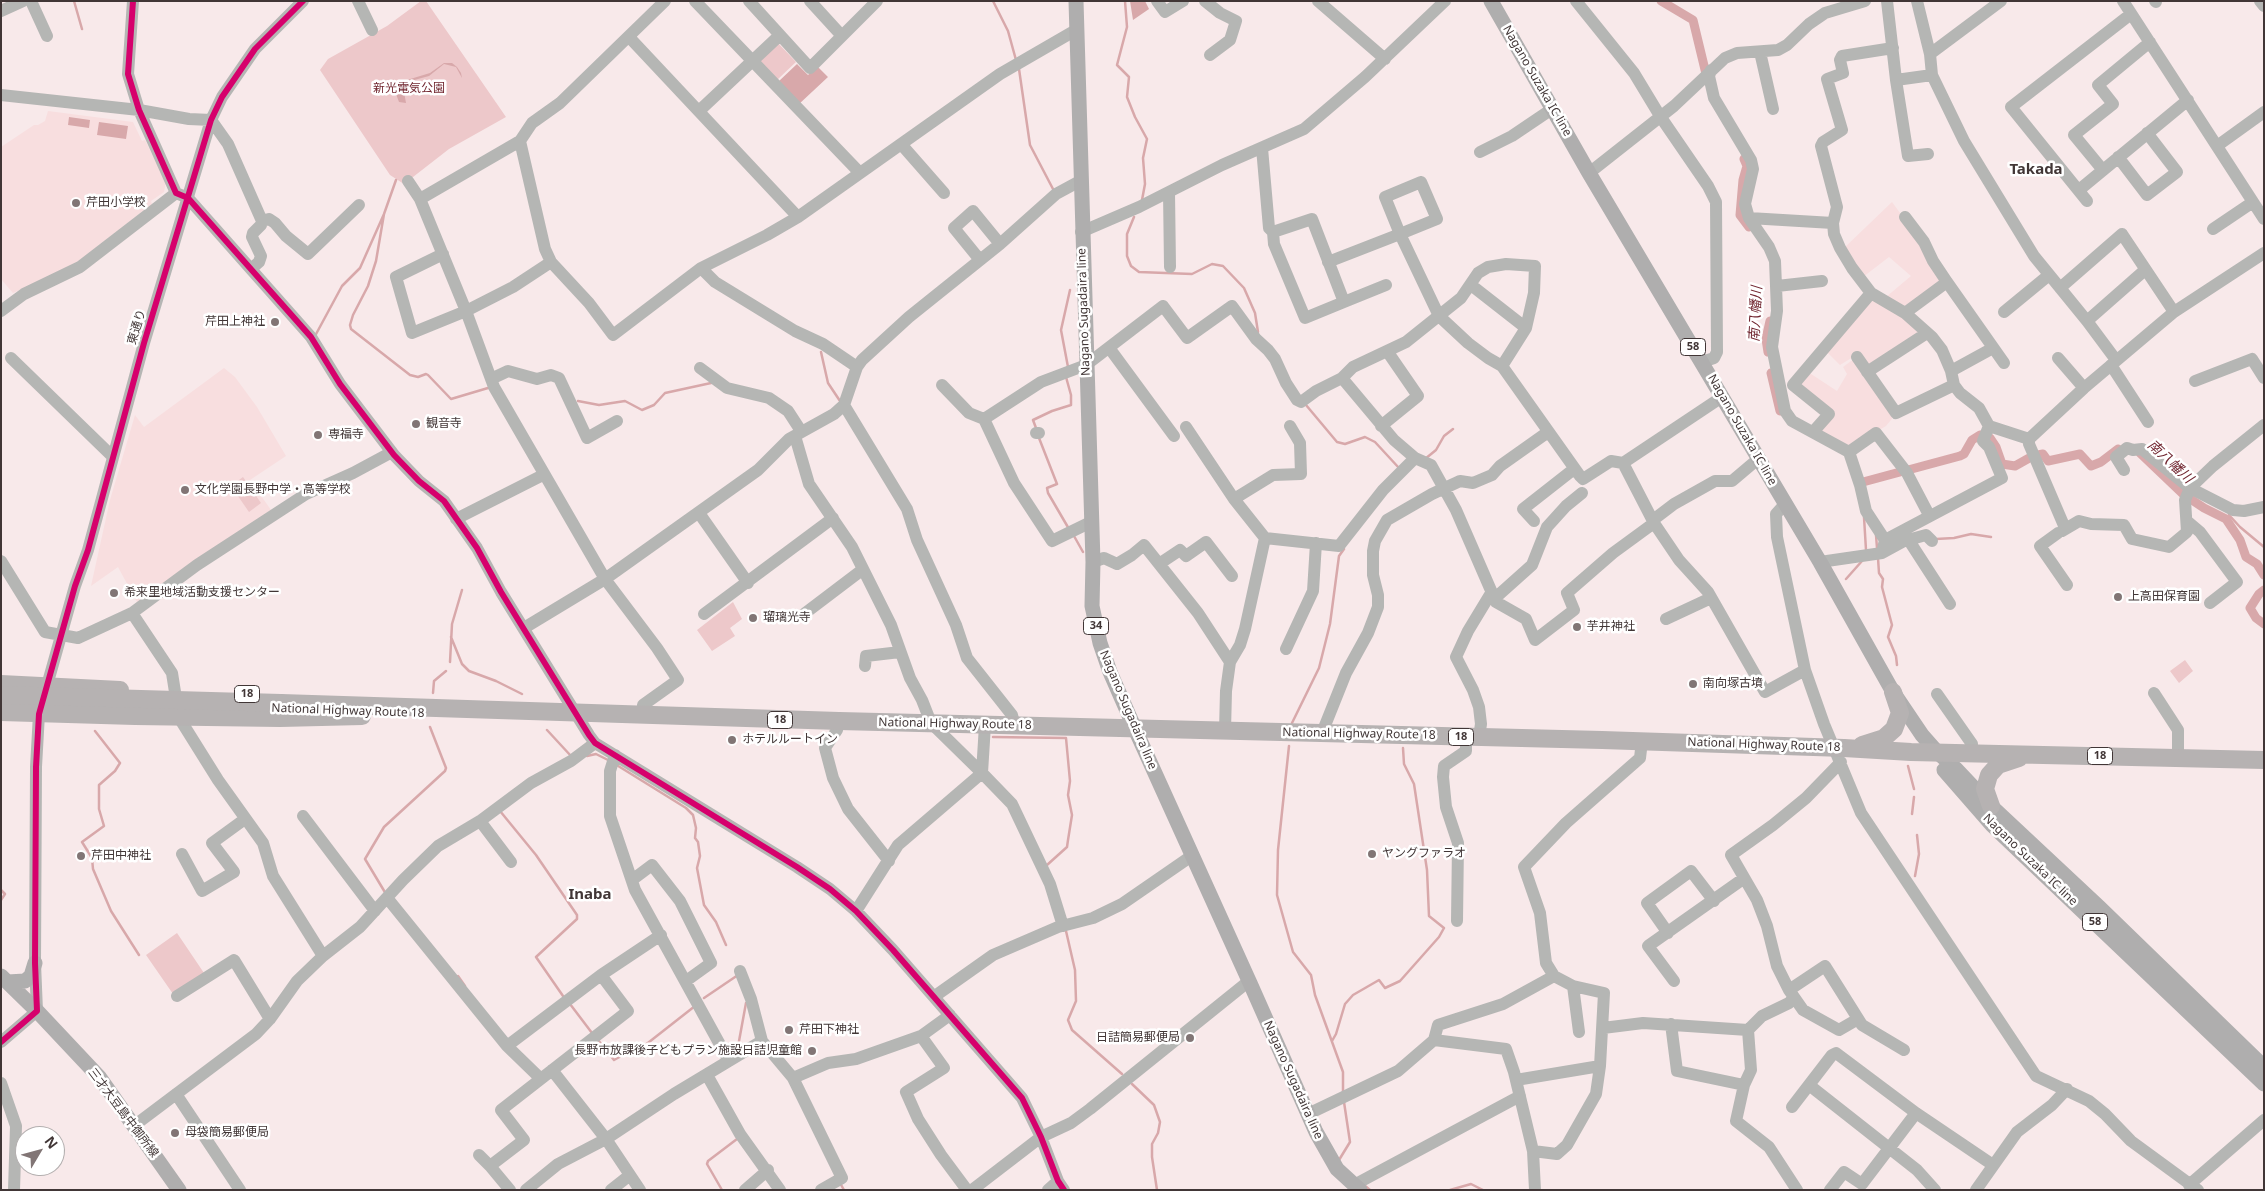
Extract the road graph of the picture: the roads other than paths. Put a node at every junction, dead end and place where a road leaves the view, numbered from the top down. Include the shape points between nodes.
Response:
1 (23, 1) edge
2 (31, 1) edge
3 (133, 1) edge
4 (303, 1) edge
5 (358, 1) edge
6 (665, 1) edge
7 (749, 1) edge
8 (810, 1) edge
9 (1076, 1) edge
10 (1157, 1) edge
11 (1183, 1) edge
12 (1205, 1) edge
13 (1318, 1) edge
14 (1445, 1) edge
15 (1491, 1) edge
16 (1576, 1) edge
17 (1865, 1) edge
18 (1887, 1) edge
19 (1917, 1) edge
20 (2001, 1) edge
21 (2123, 1) edge
22 (2260, 1) edge
23 (699, 3) edge
24 (871, 3) edge
25 (2264, 6) edge
26 (1, 11) edge
27 (2131, 14) junction
28 (372, 30) dead end
29 (1076, 30) junction
30 (780, 35) junction
31 (47, 36) dead end
32 (842, 36) junction
33 (629, 38) junction
34 (2150, 42) junction
35 (1893, 48) junction
36 (1760, 52) junction
37 (1930, 54) junction
38 (1210, 55) dead end
39 (1385, 58) junction
40 (751, 61) junction
41 (1707, 73) junction
42 (1932, 75) junction
43 (1896, 80) junction
44 (1, 95) edge
45 (2188, 100) junction
46 (1552, 109) junction
47 (1773, 109) dead end
48 (139, 110) junction
49 (699, 111) junction
50 (2264, 112) edge
51 (1660, 116) junction
52 (212, 120) junction
53 (2148, 133) junction
54 (520, 141) junction
55 (901, 144) junction
56 (2217, 146) junction
57 (1262, 148) junction
58 (1480, 152) dead end
59 (1928, 154) dead end
60 (2118, 157) junction
61 (2102, 169) junction
62 (860, 173) junction
63 (1590, 173) junction
64 (408, 181) dead end
65 (1080, 181) junction
66 (2079, 190) junction
67 (944, 192) dead end
68 (1169, 192) junction
69 (182, 196) junction
70 (420, 199) junction
71 (2087, 200) dead end
72 (2253, 202) junction
73 (359, 205) dead end
74 (798, 216) junction
75 (1906, 217) dead end
76 (1749, 218) junction
77 (2264, 219) edge
78 (262, 221) junction
79 (1833, 223) junction
80 (2214, 228) dead end
81 (1082, 232) junction
82 (1274, 232) junction
83 (1400, 234) junction
84 (1000, 244) junction
85 (2264, 253) edge
86 (443, 254) junction
87 (980, 260) junction
88 (552, 262) junction
89 (1328, 262) junction
90 (1170, 267) dead end
91 (701, 268) junction
92 (251, 269) junction
93 (2145, 270) junction
94 (2049, 275) junction
95 (1822, 279) dead end
96 (1947, 282) junction
97 (1386, 285) dead end
98 (1471, 285) junction
99 (1777, 286) junction
100 (2060, 288) junction
101 (1871, 293) junction
102 (1344, 302) junction
103 (466, 310) junction
104 (1, 311) edge
105 (2004, 312) dead end
106 (2174, 312) junction
107 (1905, 313) junction
108 (1440, 316) junction
109 (2088, 321) junction
110 (1526, 328) junction
111 (1927, 333) junction
112 (1994, 348) junction
113 (1110, 349) junction
114 (1387, 351) junction
115 (1857, 357) dead end
116 (11, 358) dead end
117 (2058, 358) dead end
118 (1702, 362) junction
119 (2004, 363) dead end
120 (2113, 363) junction
121 (1086, 365) junction
122 (1502, 366) junction
123 (857, 367) junction
124 (700, 368) dead end
125 (1951, 371) junction
126 (1867, 372) junction
127 (1342, 378) junction
128 (2264, 378) edge
129 (492, 379) junction
130 (2195, 381) dead end
131 (942, 385) dead end
132 (1954, 385) junction
133 (2084, 388) junction
134 (1722, 397) junction
135 (844, 405) junction
136 (984, 419) junction
137 (617, 421) dead end
138 (2148, 422) dead end
139 (2264, 425) edge
140 (1290, 426) dead end
141 (1381, 426) junction
142 (1989, 426) junction
143 (1186, 427) dead end
144 (1548, 432) junction
145 (1813, 432) junction
146 (798, 434) junction
147 (1174, 436) dead end
148 (2029, 440) junction
149 (392, 452) junction
150 (1849, 452) junction
151 (112, 456) junction
152 (1415, 458) junction
153 (1758, 459) junction
154 (1623, 463) junction
155 (1574, 468) junction
156 (2124, 470) dead end
157 (543, 475) junction
158 (1443, 489) junction
159 (2188, 492) junction
160 (1582, 493) dead end
161 (1234, 499) junction
162 (1785, 504) junction
163 (2264, 508) edge
164 (699, 513) junction
165 (1929, 515) junction
166 (833, 518) junction
167 (456, 519) junction
168 (1534, 521) dead end
169 (2187, 521) junction
170 (1091, 522) junction
171 (1653, 522) junction
172 (2061, 531) junction
173 (1265, 538) junction
174 (1885, 540) junction
175 (1908, 540) junction
176 (1932, 541) dead end
177 (1316, 543) junction
178 (1882, 553) junction
179 (1, 560) edge
180 (1093, 562) junction
181 (1820, 562) junction
182 (1159, 564) junction
183 (862, 570) junction
184 (1232, 576) dead end
185 (2066, 578) dead end
186 (604, 579) junction
187 (748, 583) junction
188 (1492, 596) junction
189 (1711, 598) junction
190 (2210, 603) dead end
191 (1950, 604) dead end
192 (132, 613) junction
193 (704, 614) dead end
194 (804, 614) dead end
195 (1666, 618) dead end
196 (524, 628) junction
197 (60, 636) junction
198 (1286, 649) dead end
199 (900, 652) junction
200 (1230, 662) junction
201 (865, 666) dead end
202 (1805, 670) junction
203 (1, 684) edge
204 (47, 687) junction
205 (175, 692) junction
206 (1893, 692) junction
207 (1937, 694) dead end
208 (1, 695) edge
209 (2160, 697) dead end
210 (1, 700) edge
211 (281, 706) junction
212 (446, 707) junction
213 (1, 712) edge
214 (39, 714) junction
215 (575, 714) junction
216 (178, 716) junction
217 (524, 716) junction
218 (642, 716) junction
219 (839, 722) junction
220 (931, 723) junction
221 (985, 725) junction
222 (1015, 726) junction
223 (1135, 729) junction
224 (1225, 731) junction
225 (1322, 733) junction
226 (1473, 742) junction
227 (1642, 742) junction
228 (596, 743) junction
229 (1972, 744) dead end
230 (1840, 752) junction
231 (1937, 752) junction
232 (2034, 754) junction
233 (615, 755) junction
234 (2178, 757) junction
235 (2264, 760) edge
236 (982, 773) junction
237 (1991, 806) junction
238 (303, 816) dead end
239 (245, 819) junction
240 (480, 821) junction
241 (182, 854) dead end
242 (1193, 855) junction
243 (889, 861) junction
244 (512, 862) dead end
245 (1743, 879) junction
246 (632, 880) junction
247 (388, 899) junction
248 (1714, 901) junction
249 (375, 911) junction
250 (856, 911) junction
251 (1457, 921) dead end
252 (1063, 926) junction
253 (1668, 933) junction
254 (661, 935) junction
255 (322, 956) junction
256 (35, 963) junction
257 (740, 971) dead end
258 (601, 974) junction
259 (1554, 976) junction
260 (5, 979) edge
261 (686, 981) junction
262 (1249, 981) junction
263 (1674, 981) dead end
264 (1573, 986) junction
265 (1792, 993) junction
266 (177, 996) dead end
267 (935, 996) junction
268 (38, 1011) junction
269 (950, 1015) junction
270 (270, 1019) junction
271 (1858, 1020) junction
272 (1671, 1024) junction
273 (1603, 1028) junction
274 (1748, 1030) junction
275 (1579, 1032) dead end
276 (921, 1036) junction
277 (1434, 1040) junction
278 (762, 1041) junction
279 (1, 1042) edge
280 (507, 1046) junction
281 (1904, 1050) dead end
282 (730, 1060) junction
283 (1600, 1066) junction
284 (2264, 1067) edge
285 (552, 1070) junction
286 (707, 1075) junction
287 (540, 1078) junction
288 (793, 1078) junction
289 (1516, 1080) junction
290 (1, 1083) edge
291 (2264, 1084) edge
292 (1744, 1085) junction
293 (1809, 1085) junction
294 (2067, 1089) junction
295 (176, 1094) junction
296 (1520, 1096) junction
297 (1792, 1107) dead end
298 (1916, 1112) junction
299 (1308, 1114) junction
300 (2264, 1120) edge
301 (135, 1125) junction
302 (1041, 1137) junction
303 (606, 1139) junction
304 (1890, 1148) junction
305 (1534, 1152) junction
306 (480, 1155) dead end
307 (1993, 1165) junction
308 (490, 1166) junction
309 (768, 1170) junction
310 (630, 1175) junction
311 (1057, 1187) edge
312 (1357, 1187) edge
313 (2193, 1187) edge
314 (1932, 1189) edge
315 (14, 1190) edge
316 (179, 1190) edge
317 (240, 1190) edge
318 (510, 1190) edge
319 (526, 1190) edge
320 (611, 1190) edge
321 (640, 1190) edge
322 (745, 1190) edge
323 (780, 1190) edge
324 (821, 1190) edge
325 (967, 1190) edge
326 (972, 1190) edge
327 (1535, 1190) edge
328 (1797, 1190) edge
329 (1830, 1190) edge
330 (1976, 1190) edge

1 - 26 street
2 - 31 street
3 - 48 street via 128,74
4 - 52 street, 東通り via 255,49 222,97
5 - 28 street
6 - 33 street
7 - 30 street
8 - 32 street
9 - 29 main road, Nagano Sugadaira line / 34
10 - 11 street via 1165,12
12 - 38 street via 1236,21 1230,40
13 - 39 street
14 - 39 street
15 - 46 main road, Nagano Suzaka IC line / 58
16 - 51 street via 1634,73
17 - 36 street via 1825,13 1787,45 1778,50
18 - 35 street
19 - 37 street
20 - 37 street
21 - 27 street
22 - 25 street
23 - 40 street
24 - 32 street
27 - 34 street
27 - 66 street via 2010,107
29 - 55 street via 1000,74
29 - 65 main road, Nagano Sugadaira line / 34
30 - 32 street via 810,68
30 - 40 street
33 - 49 street
33 - 54 street via 560,103 532,123
34 - 45 street
34 - 61 street via 2098,85 2113,104 2074,136
35 - 43 street
35 - 79 street via 1842,56 1842,73 1827,79 1842,130 1821,146 1837,207
36 - 41 street via 1737,53
36 - 47 street
37 - 42 street
39 - 57 street via 1366,78 1304,129
40 - 49 street
40 - 62 street
41 - 51 street
41 - 76 street via 1714,98 1751,160 1753,169 1745,204
42 - 43 street
42 - 94 street via 1964,141
43 - 59 street via 1908,156
44 - 48 street
45 - 53 street
45 - 56 street
46 - 58 street via 1512,136
46 - 63 main road, Nagano Suzaka IC line / 58
48 - 52 street
48 - 69 street
49 - 74 street
50 - 56 street
51 - 63 street
51 - 118 street via 1716,202 1718,352 1714,358
52 - 69 street, 東通り
52 - 78 street via 228,144
53 - 60 street
53 - 60 street via 2177,172 2148,195
54 - 70 street
54 - 88 street via 544,249
55 - 62 street
55 - 67 street
56 - 72 street
57 - 68 street
57 - 82 street via 1269,228
60 - 61 street
61 - 66 street
62 - 74 street
63 - 118 main road, Nagano Suzaka IC line / 58
64 - 70 street
65 - 81 main road, Nagano Sugadaira line / 34
65 - 84 street via 1056,194
66 - 71 street
68 - 81 street
68 - 90 street
69 - 92 street
69 - 104 street via 80,267 24,294
69 - 151 street, 東通り
70 - 86 street
72 - 77 street
72 - 80 street
73 - 78 street via 308,254 275,223 269,219
74 - 91 street
75 - 96 street
76 - 79 street
76 - 99 street via 1769,246 1775,261
78 - 92 street via 252,237 261,256
79 - 101 street via 1840,248
81 - 121 main road, Nagano Sugadaira line / 34
82 - 89 street via 1312,219
82 - 102 street via 1274,244 1305,318
83 - 83 street via 1437,219 1421,182 1385,197
83 - 89 street
83 - 108 street
84 - 87 street
84 - 87 street via 973,211 954,228
85 - 106 street
86 - 103 street
86 - 103 street via 396,277 412,333
87 - 123 street via 909,317
88 - 91 street via 613,335
88 - 103 street via 513,287
89 - 102 street
91 - 123 street via 715,282
92 - 149 street via 311,337 340,384
93 - 100 street via 2122,234
93 - 106 street
93 - 109 street
94 - 100 street
94 - 105 street
95 - 99 street
96 - 107 street
96 - 112 street
97 - 102 street
98 - 108 street via 1462,298
98 - 110 street
98 - 110 street via 1478,273 1488,267 1506,264 1535,266
99 - 145 street via 1772,347 1781,400 1792,420
100 - 109 street
101 - 107 street
101 - 145 street via 1793,386 1829,414
103 - 129 street
106 - 120 street
107 - 111 street
108 - 114 street via 1406,342
108 - 122 street via 1468,343
109 - 120 street
110 - 122 street
111 - 125 street via 1942,350
111 - 126 street
112 - 119 street
112 - 125 street
113 - 121 street
113 - 127 street via 1163,306 1187,338 1232,306 1275,359 1297,400 1301,402
113 - 147 street
114 - 127 street via 1353,368
114 - 141 street via 1418,396
115 - 126 street
116 - 151 street
117 - 133 street
118 - 134 main road, Nagano Suzaka IC line / 58
120 - 133 street
120 - 138 street
121 - 136 street via 1041,382
121 - 170 main road, Nagano Sugadaira line / 34
122 - 144 street
123 - 135 street
124 - 146 street via 727,388 769,398 788,411
125 - 132 street
126 - 132 street via 1896,413
127 - 141 street
128 - 130 street via 2252,359
129 - 137 street via 508,370 537,379 551,375 559,378 587,438
129 - 157 street
131 - 136 street via 969,413
132 - 142 street via 1979,408
133 - 148 street
134 - 153 main road, Nagano Suzaka IC line / 58
134 - 154 street
135 - 146 street
135 - 222 street via 908,509 917,540 956,624 967,658 1012,715
136 - 170 street via 1014,482 1052,541
139 - 159 street via 2213,466
140 - 161 street via 1300,443 1301,474 1272,475
141 - 152 street
142 - 148 street
142 - 165 street via 1983,441 1990,448 2002,478
143 - 161 street
144 - 155 street
144 - 158 street via 1492,475 1473,483 1460,481
145 - 150 street
146 - 164 street via 758,470
146 - 166 street via 809,484
148 - 172 street
149 - 167 street via 419,481 444,501
149 - 192 street via 353,474 306,494 197,565
150 - 165 street via 1876,433 1906,473
150 - 174 street via 1866,511
151 - 197 street, 東通り via 88,550
152 - 158 street via 1431,465
152 - 177 street via 1383,490 1339,546
153 - 162 main road, Nagano Suzaka IC line / 58
153 - 171 street via 1732,481 1715,481 1674,504
154 - 155 street via 1611,461 1583,479
154 - 171 street
155 - 168 street via 1523,509
156 - 159 street via 2116,457 2127,448 2138,450
157 - 167 street
157 - 186 street
158 - 188 street via 1464,526
158 - 225 street via 1388,520 1375,541 1372,575 1378,607
159 - 163 street via 2233,510
159 - 169 street
160 - 188 street via 1547,527 1532,566
161 - 173 street
162 - 181 main road, Nagano Suzaka IC line / 58
162 - 202 street via 1776,514 1777,537
164 - 186 street
164 - 187 street
165 - 174 street
166 - 183 street
166 - 187 street
167 - 196 street
169 - 172 street via 2187,532 2170,547 2132,539 2124,525 2079,522
169 - 190 street via 2200,532 2237,582
170 - 180 main road, Nagano Sugadaira line / 34
171 - 188 street via 1567,593 1574,610 1535,640 1526,619
171 - 189 street
172 - 185 street via 2040,546
173 - 177 street
173 - 200 street via 1245,628
174 - 178 street
175 - 176 street via 1926,535
175 - 178 street
175 - 191 street
177 - 198 street via 1313,591
178 - 181 street
179 - 197 street via 44,632
180 - 182 street via 1104,558 1117,564 1144,545
180 - 223 main road, Nagano Sugadaira line / 34 via 1092,606 1100,643
181 - 206 main road, Nagano Suzaka IC line / 58
182 - 184 street via 1180,550 1186,556 1206,542
182 - 200 street via 1198,613
183 - 194 street
183 - 199 street via 891,625
186 - 196 street
186 - 218 street via 678,680 643,705
187 - 193 street
188 - 226 street via 1468,631 1456,657 1474,690 1479,707 1481,724
189 - 195 street
189 - 202 street via 1765,692
192 - 197 street via 78,638
192 - 205 street via 172,673
196 - 215 street
197 - 204 street, 東通り
199 - 201 street via 866,656
199 - 220 street
200 - 224 street
202 - 230 street
203 - 204 highway, 18
204 - 205 highway, 18
204 - 214 street, 東通り
205 - 212 highway, 18 via 439,703
206 - 230 highway via 1900,713 1892,732 1873,742
206 - 231 main road, Nagano Suzaka IC line / 58
207 - 229 street
208 - 211 highway, National Highway Route 18 / 18, bridge
209 - 234 street via 2178,730
210 - 211 highway, National Highway Route 18 / 18
211 - 212 highway, National Highway Route 18 / 18
211 - 217 highway, National Highway Route 18 / 18
212 - 215 highway, National Highway Route 18 / 18
213 - 214 highway, 18
214 - 216 highway, 18
214 - 256 street, 東通り
215 - 217 highway, National Highway Route 18 / 18
215 - 218 highway, National Highway Route 18 / 18
215 - 228 street
216 - 217 highway, 18 via 518,720
216 - 239 street
218 - 219 highway, National Highway Route 18 / 18
219 - 220 highway, National Highway Route 18 / 18
219 - 243 street via 838,730 825,748 833,778 848,808
220 - 221 highway, National Highway Route 18 / 18
220 - 236 street
221 - 222 highway, National Highway Route 18 / 18
221 - 236 street
222 - 223 highway, National Highway Route 18 / 18
223 - 224 highway, National Highway Route 18 / 18
223 - 242 main road, Nagano Sugadaira line / 34
224 - 225 highway, National Highway Route 18 / 18
225 - 226 highway, National Highway Route 18 / 18
226 - 227 highway, National Highway Route 18 / 18
226 - 251 street via 1444,766 1443,777 1446,807 1458,843
227 - 230 highway, National Highway Route 18 / 18
227 - 259 street via 1640,758 1566,823 1524,867 1540,913 1546,963
228 - 233 street
228 - 240 street via 510,797
230 - 231 highway, National Highway Route 18 / 18
230 - 245 street via 1806,798 1731,855
230 - 294 street via 1861,813 2036,1076
231 - 232 highway, National Highway Route 18 / 18
231 - 237 main road, Nagano Suzaka IC line / 58
231 - 291 main road, Nagano Suzaka IC line / 58 via 1942,768 1992,825
232 - 234 highway, National Highway Route 18 / 18
232 - 237 highway via 2002,763 1992,771 1985,789
233 - 246 street via 610,771 610,816
233 - 250 street via 830,889
234 - 235 highway, National Highway Route 18 / 18
236 - 243 street via 898,845
236 - 252 street via 1012,804 1050,884
237 - 284 main road, Nagano Suzaka IC line / 58
238 - 249 street
239 - 241 street via 212,843 234,872 202,891
239 - 255 street via 263,843 273,876
240 - 244 street
240 - 247 street via 438,846
242 - 252 street via 1122,904 1093,918
242 - 262 main road, Nagano Sugadaira line / 34
243 - 250 street
245 - 248 street
245 - 265 street via 1757,900 1776,966
246 - 254 street
246 - 261 street via 652,865 680,901 711,964
247 - 249 street
247 - 280 street
248 - 253 street
248 - 253 street via 1691,871 1647,903
249 - 255 street
250 - 267 street
252 - 267 street via 992,955
253 - 263 street via 1648,946
254 - 258 street
254 - 261 street
255 - 270 street via 297,981
256 - 260 main road via 31,976 25,981
256 - 268 street, 東通り
257 - 278 street
258 - 280 street
258 - 285 street via 628,1011
259 - 264 street
259 - 277 street via 1503,1004 1438,1025
260 - 268 main road, 三才大豆島中御所線
261 - 282 street
262 - 299 main road, Nagano Sugadaira line / 34
262 - 302 street via 1090,1109 1071,1123
264 - 273 street via 1604,993
264 - 275 street
265 - 271 street via 1803,1010 1840,1030
265 - 271 street via 1825,966
265 - 274 street via 1789,1003 1762,1016
266 - 270 street via 234,960
267 - 269 street
268 - 279 street
268 - 301 main road, 三才大豆島中御所線 via 100,1078
269 - 276 street
269 - 302 street via 1022,1098
270 - 295 street via 256,1034
271 - 281 street via 1862,1026
272 - 273 street via 1643,1023
272 - 274 street
272 - 292 street via 1677,1071
273 - 283 street
274 - 292 street via 1751,1070
276 - 288 street via 856,1059 828,1063
276 - 325 street via 944,1068 906,1092 941,1156
277 - 289 street via 1506,1048
277 - 299 street via 1398,1071
278 - 282 street
278 - 288 street
280 - 287 street
282 - 286 street
283 - 289 street
283 - 305 street via 1596,1094 1567,1145 1557,1154
285 - 287 street
285 - 303 street
286 - 303 street
286 - 309 street via 740,1134
287 - 308 street via 501,1110 524,1140
288 - 324 street via 842,1178
289 - 296 street
290 - 315 street via 16,1126
292 - 328 street via 1736,1121 1769,1147
293 - 297 street
293 - 298 street via 1836,1053
293 - 304 street
294 - 307 street via 2017,1132
294 - 313 street via 2089,1101 2131,1141
295 - 301 street
295 - 317 street
296 - 305 street
296 - 312 street
298 - 304 street
298 - 307 street
299 - 312 main road, Nagano Sugadaira line / 34 via 1326,1153
300 - 313 street
301 - 316 main road, 三才大豆島中御所線
302 - 311 street
302 - 326 street
303 - 310 street
303 - 319 street via 558,1164
304 - 314 street via 1918,1170
304 - 329 street via 1862,1184 1844,1172
305 - 327 street
306 - 308 street
307 - 330 street
308 - 318 street
309 - 322 street
309 - 323 street
310 - 320 street
310 - 321 street

